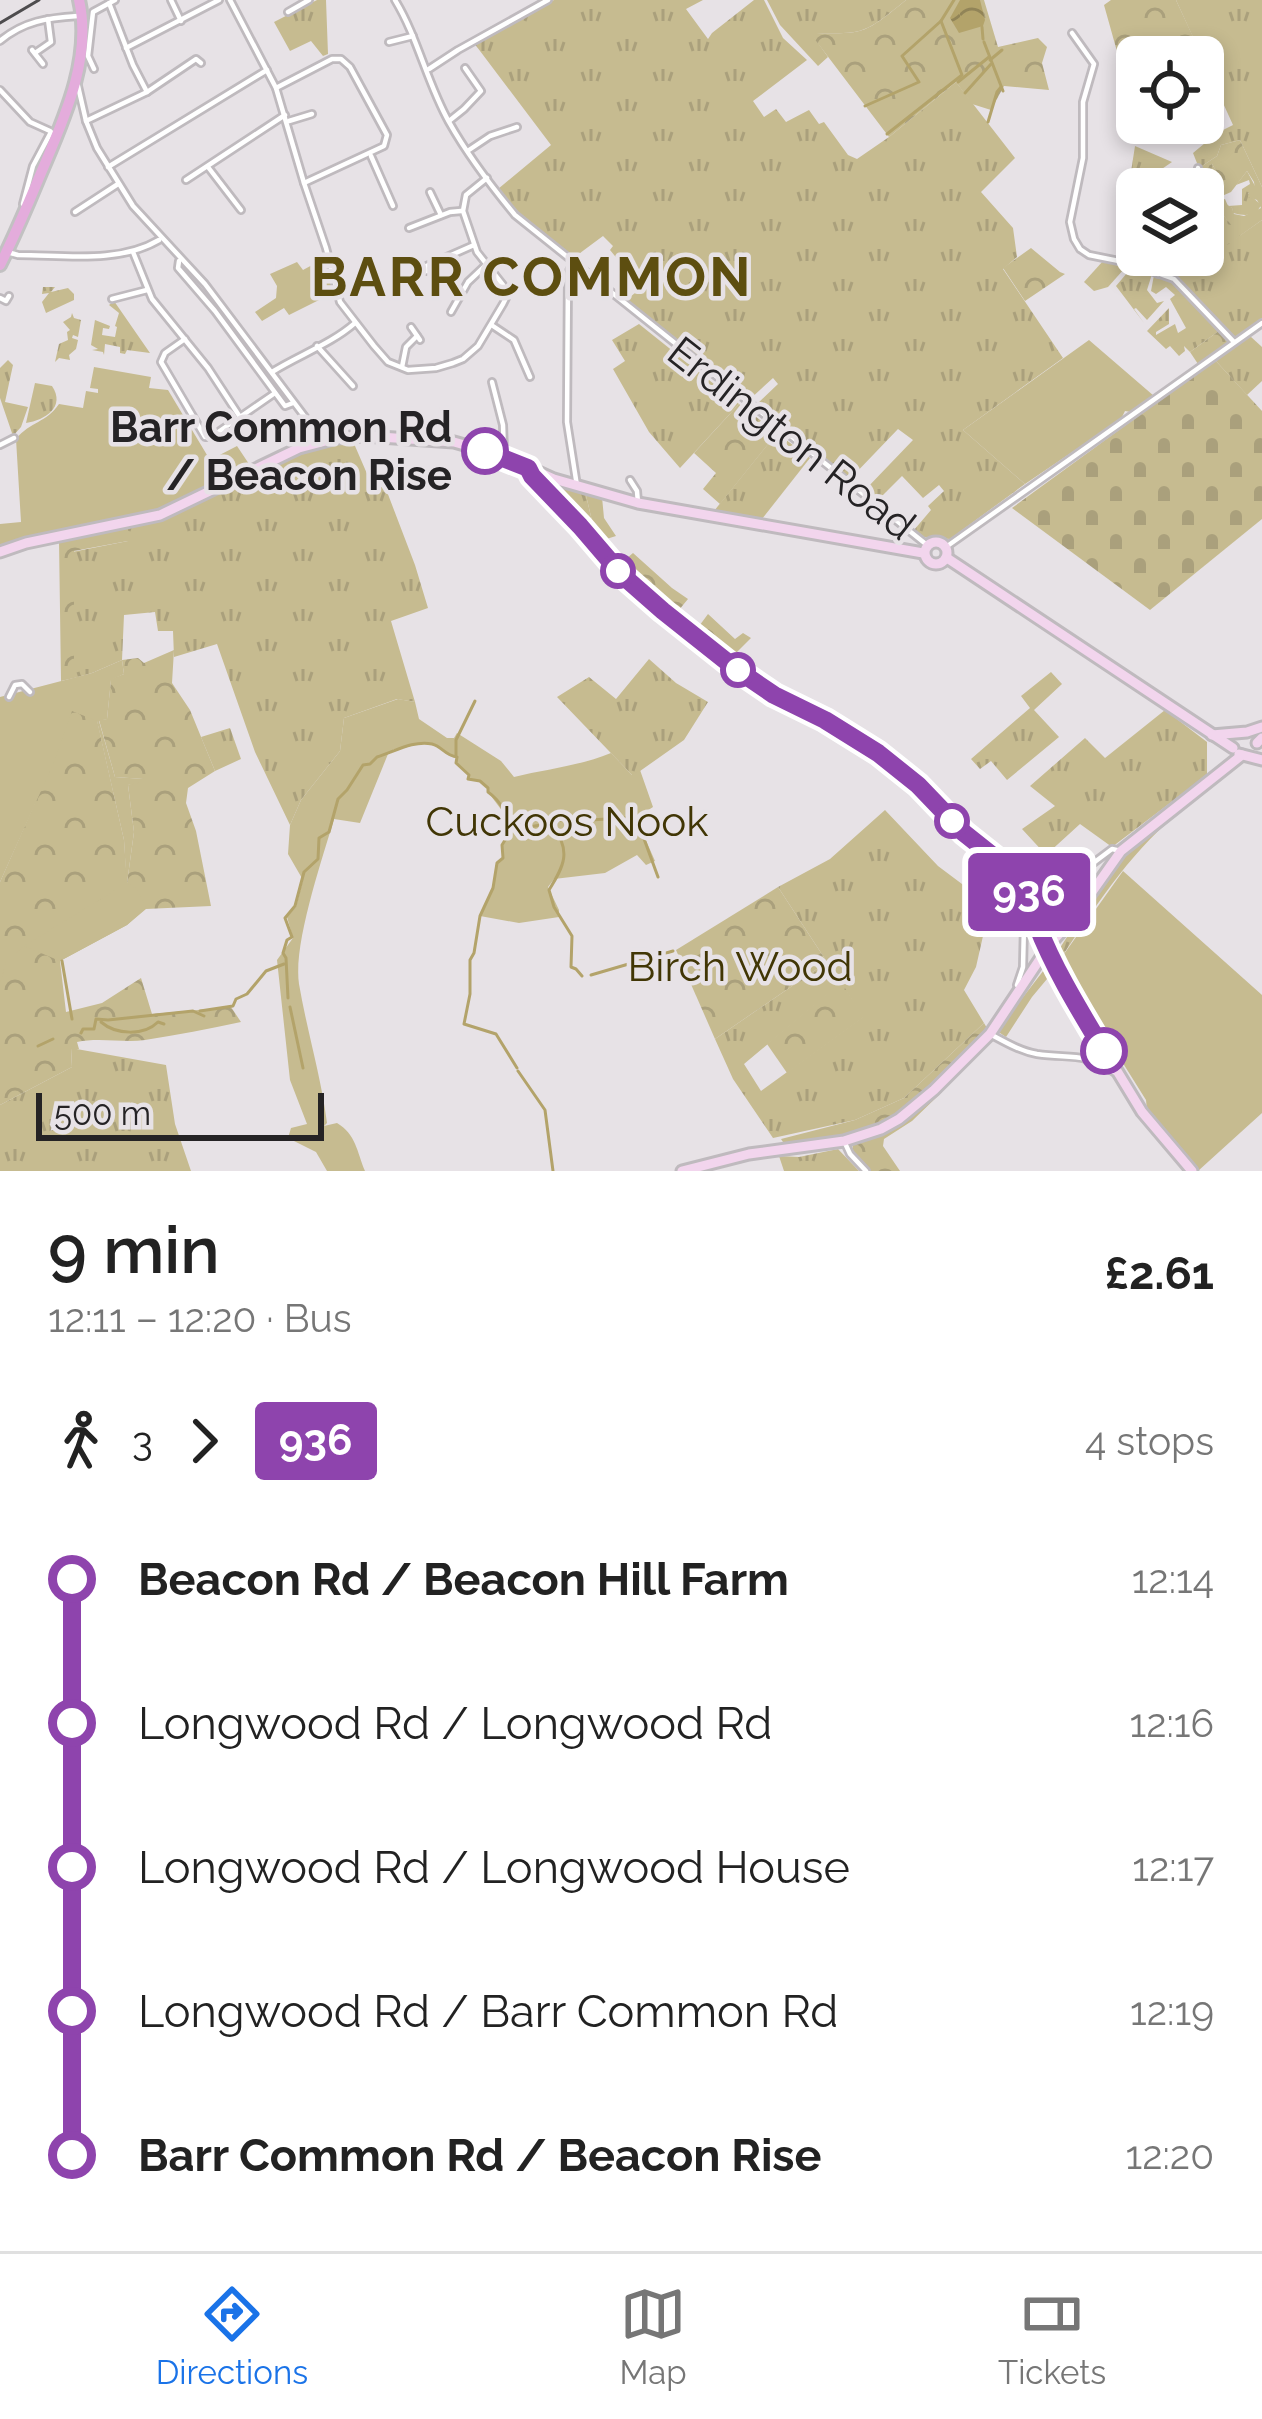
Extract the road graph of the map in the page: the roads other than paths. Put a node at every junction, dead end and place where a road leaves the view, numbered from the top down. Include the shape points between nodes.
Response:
1 (79, 0) edge
2 (171, 0) edge
3 (219, 0) edge
4 (230, 0) edge
5 (309, 0) edge
6 (395, 0) edge
7 (548, 0) edge
8 (112, 2) edge
9 (290, 9) dead end
10 (82, 15) junction
11 (48, 18) junction
12 (181, 21) junction
13 (1072, 33) dead end
14 (412, 36) junction
15 (0, 41) edge
16 (389, 44) dead end
17 (126, 48) junction
18 (198, 59) dead end
19 (43, 64) dead end
20 (82, 65) junction
21 (94, 69) dead end
22 (268, 70) junction
23 (428, 70) junction
24 (466, 73) dead end
25 (78, 86) dead end
26 (276, 88) junction
27 (0, 90) edge
28 (147, 92) junction
29 (70, 101) junction
30 (83, 109) junction
31 (311, 117) dead end
32 (286, 118) junction
33 (86, 121) junction
34 (448, 121) junction
35 (517, 127) dead end
36 (54, 133) junction
37 (468, 151) junction
38 (370, 154) junction
39 (108, 166) junction
40 (207, 166) junction
41 (487, 178) junction
42 (186, 180) dead end
43 (304, 183) junction
44 (118, 184) junction
45 (430, 193) dead end
46 (393, 206) dead end
47 (241, 210) dead end
48 (463, 211) junction
49 (81, 212) dead end
50 (441, 215) junction
51 (408, 229) dead end
52 (161, 239) junction
53 (474, 245) junction
54 (133, 252) junction
55 (3, 256) edge
56 (180, 258) junction
57 (1116, 260) edge
58 (338, 261) dead end
59 (329, 263) junction
60 (573, 264) junction
61 (486, 265) junction
62 (427, 271) dead end
63 (1163, 276) edge
64 (147, 290) junction
65 (112, 299) dead end
66 (450, 312) dead end
67 (1262, 322) edge
68 (355, 323) junction
69 (492, 326) junction
70 (412, 327) dead end
71 (184, 339) junction
72 (1234, 343) junction
73 (317, 346) junction
74 (402, 368) junction
75 (271, 373) junction
76 (527, 373) dead end
77 (492, 382) dead end
78 (353, 386) dead end
79 (275, 393) junction
80 (293, 403) junction
81 (240, 417) junction
82 (306, 419) junction
83 (352, 436) junction
84 (14, 438) dead end
85 (323, 441) junction
86 (0, 445) edge
87 (503, 456) junction
88 (528, 468) junction
89 (630, 480) dead end
90 (578, 485) junction
91 (638, 502) junction
92 (925, 549) junction
93 (0, 553) edge
94 (947, 553) junction
95 (30, 692) dead end
96 (9, 697) dead end
97 (1262, 727) edge
98 (1243, 732) junction
99 (1211, 735) junction
100 (1247, 748) edge
101 (1262, 760) edge
102 (1120, 851) junction
103 (1080, 873) dead end
104 (1035, 922) junction
105 (1048, 952) junction
106 (1022, 983) junction
107 (990, 1034) junction
108 (1119, 1076) junction
109 (844, 1141) junction
110 (682, 1171) edge
111 (866, 1171) edge
112 (1192, 1171) edge

1 - 10 main road
2 - 12 street
3 - 12 street
4 - 22 street
5 - 9 street
6 - 14 street, Erdington Road
7 - 23 street
8 - 17 street
8 - 20 street via 94,9
10 - 11 street
10 - 20 main road
11 - 15 street
11 - 19 street via 52,38 34,52
12 - 17 street
13 - 57 street via 1094,64 1071,231 1089,255
14 - 16 street
14 - 23 street, Erdington Road
17 - 28 street
18 - 28 street
20 - 21 street
20 - 29 main road
22 - 26 street
22 - 39 street
23 - 34 street, Erdington Road
24 - 34 street via 481,91
25 - 30 street
26 - 32 street
26 - 38 street via 332,58 345,62 387,135
27 - 36 street via 30,122
28 - 33 street
29 - 30 street
29 - 36 main road
30 - 33 street
31 - 32 street
32 - 40 street
32 - 43 street
33 - 39 street
34 - 37 street, Erdington Road
35 - 37 street
36 - 55 main road
37 - 41 street, Erdington Road
38 - 43 street
38 - 46 street
39 - 44 street
40 - 42 street
40 - 47 street
41 - 48 street via 466,195
41 - 60 street, Erdington Road via 515,215
43 - 59 street
44 - 49 street
44 - 52 street
45 - 50 street
48 - 50 street
48 - 53 street
50 - 51 street
52 - 54 street
52 - 56 street
53 - 61 street
53 - 62 street
54 - 55 street
54 - 64 street
56 - 75 street
56 - 79 street via 178,268
58 - 59 street
59 - 68 street via 341,306
60 - 90 street via 566,422
60 - 92 street, Erdington Road
61 - 66 street
61 - 69 street via 506,298
63 - 72 street via 1179,283
64 - 65 street
64 - 71 street
67 - 72 street
68 - 73 street
68 - 74 street
69 - 74 street via 463,359
69 - 76 street via 514,340
70 - 74 street via 418,338 406,347
71 - 81 street
71 - 81 street via 161,362 202,435
72 - 94 street
73 - 75 street
73 - 78 street
75 - 80 street
77 - 87 street
79 - 80 street via 285,406
79 - 81 street
80 - 82 street
82 - 83 street
82 - 85 street
83 - 85 main road
83 - 87 main road via 439,440
84 - 86 street
85 - 93 main road via 160,515
87 - 88 main road
88 - 90 main road
88 - 104 main road via 612,565 676,622 918,785 1023,880
89 - 91 street
90 - 91 main road
91 - 92 main road
92 - 94 main road via 934,542
92 - 94 main road via 932,562 942,563
94 - 99 main road, Erdington Road
95 - 96 street via 15,685
97 - 98 main road
98 - 99 main road
98 - 100 main road via 1252,734
98 - 100 main road via 1233,740
99 - 100 main road, Erdington Road
100 - 101 main road
100 - 102 main road
102 - 103 street
102 - 105 main road
104 - 105 main road
104 - 106 street via 1024,926
105 - 106 main road
105 - 108 main road
106 - 107 main road
107 - 108 street via 1028,1052 1078,1055
107 - 109 main road via 910,1111
108 - 112 main road
109 - 110 main road
109 - 111 street

